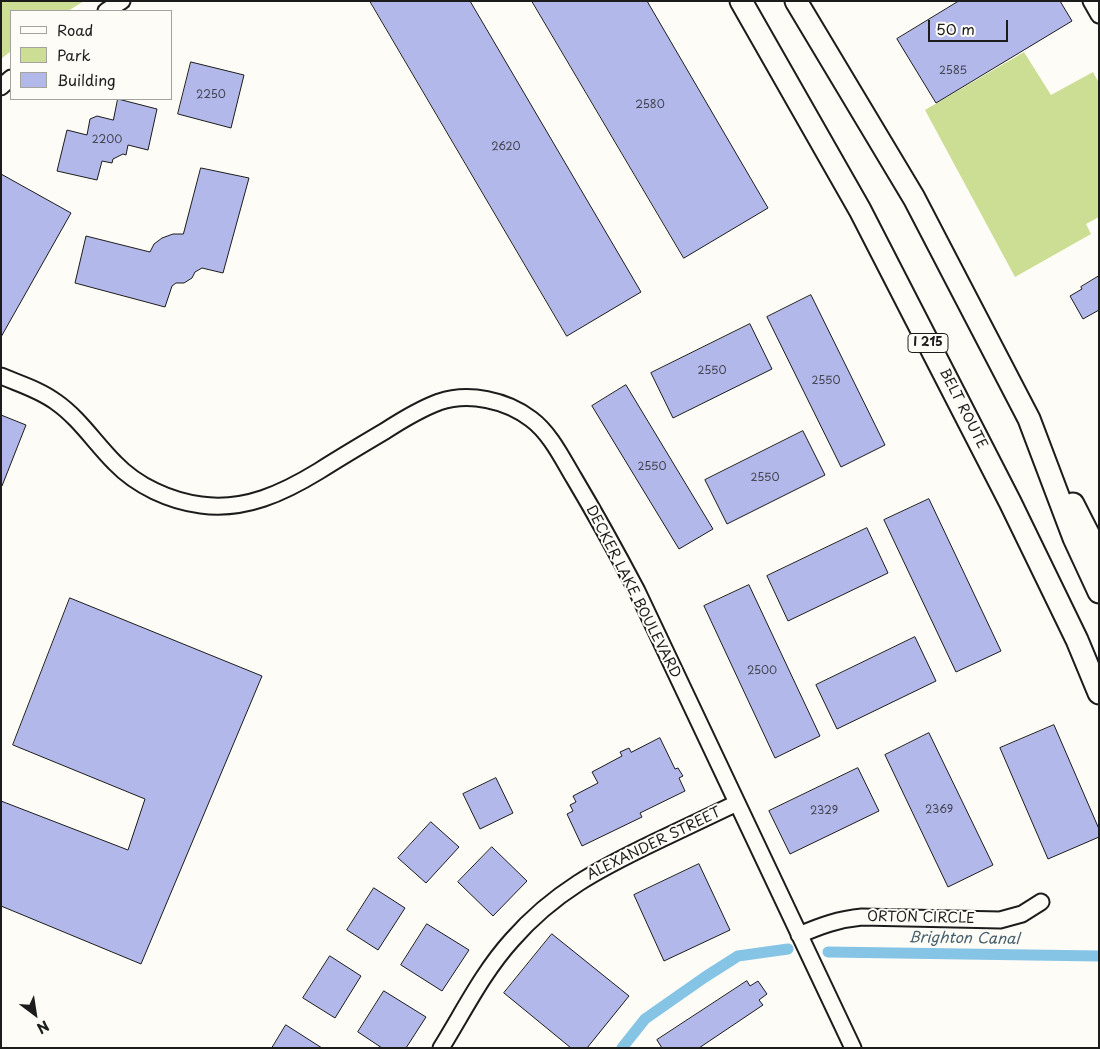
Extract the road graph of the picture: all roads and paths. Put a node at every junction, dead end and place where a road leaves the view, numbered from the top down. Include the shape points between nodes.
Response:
1 (122, 1) edge
2 (741, 1) edge
3 (796, 1) edge
4 (1091, 1) edge
5 (108, 10) edge
6 (1099, 15) edge
7 (1, 376) edge
8 (1029, 419) junction
9 (1099, 555) edge
10 (1099, 592) edge
11 (1099, 693) edge
12 (738, 803) junction
13 (1041, 902) dead end
14 (799, 935) junction
15 (441, 1048) edge
16 (853, 1048) edge

1 - 5 street
2 - 11 highway, BELT ROUTE / I 215 via 865,219 1014,511
3 - 8 highway via 914,198
4 - 6 street
7 - 12 street, DECKER LAKE BOULEVARD via 57,402 131,478 169,498 202,506 238,505 271,496 296,485 410,416 440,402 480,398 521,412 550,439 608,536
8 - 9 highway
8 - 10 highway via 1074,538
12 - 14 street, DECKER LAKE BOULEVARD
12 - 15 street, ALEXANDER STREET via 589,875 546,906 502,952
13 - 14 street, ORTON CIRCLE via 1022,914 1000,920 845,918
14 - 16 street, DECKER LAKE BOULEVARD

